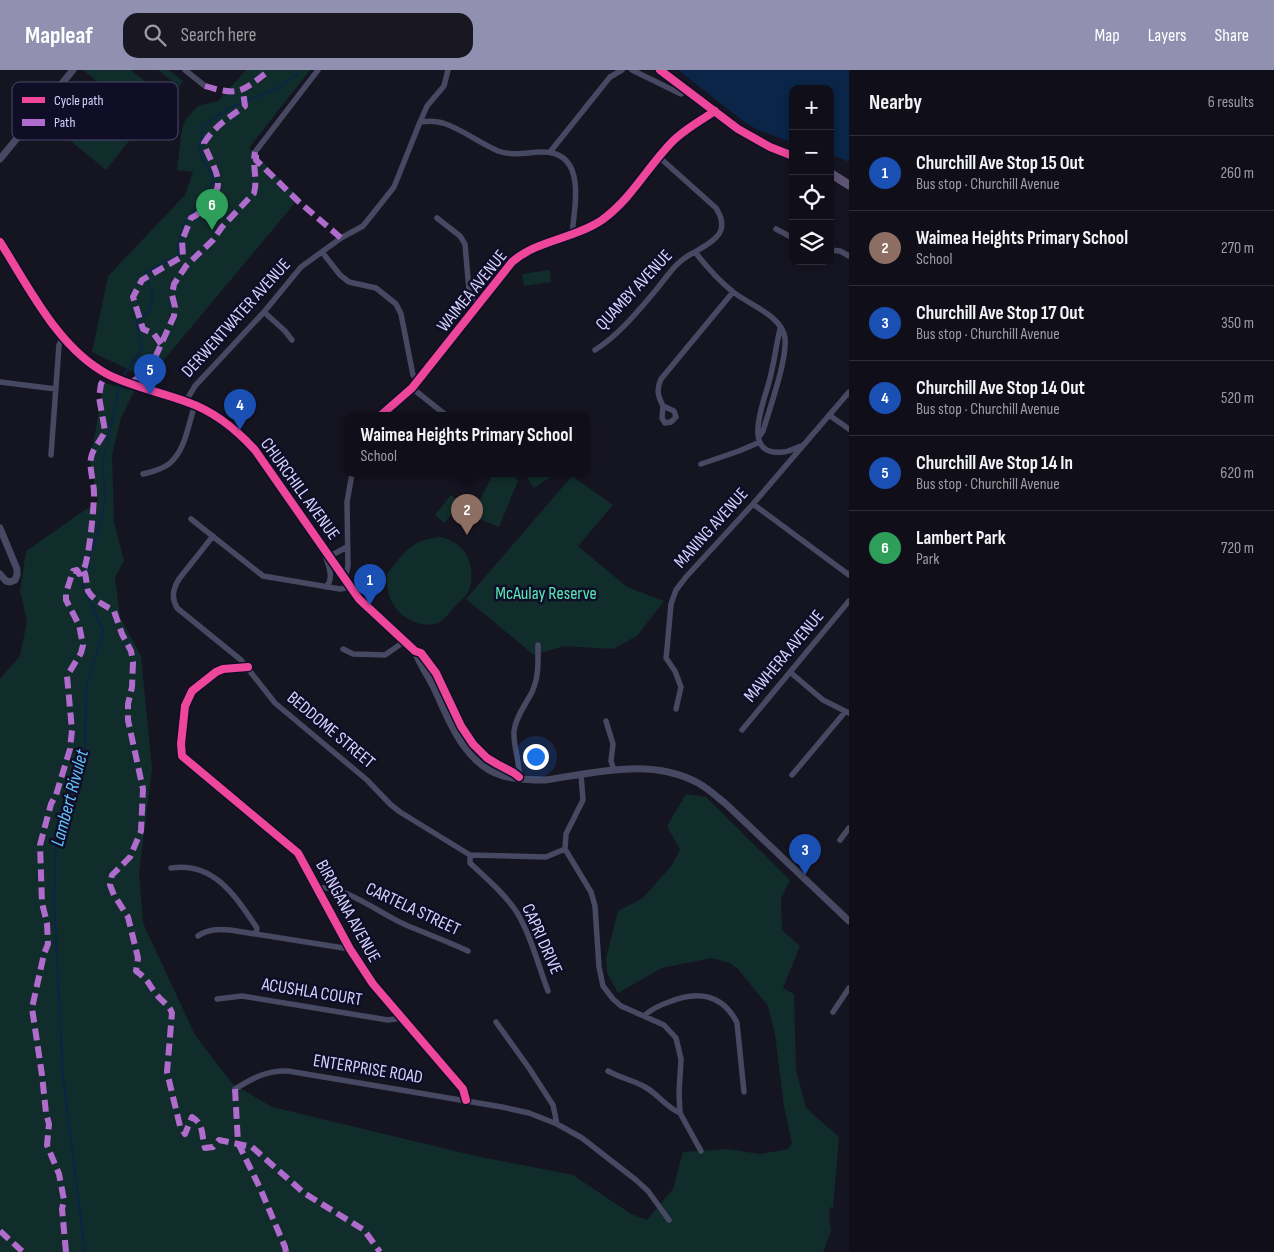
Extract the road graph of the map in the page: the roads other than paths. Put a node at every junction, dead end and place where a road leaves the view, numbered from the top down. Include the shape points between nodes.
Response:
1 (74, 70) edge
2 (185, 70) edge
3 (318, 70) edge
4 (448, 70) edge
5 (620, 70) edge
6 (632, 70) edge
7 (660, 70) edge
8 (64, 82) edge
9 (205, 86) dead end
10 (687, 90) junction
11 (714, 111) junction
12 (420, 122) junction
13 (16, 140) edge
14 (255, 152) dead end
15 (550, 152) junction
16 (789, 154) edge
17 (659, 157) junction
18 (0, 159) edge
19 (833, 175) edge
20 (849, 185) edge
21 (437, 218) dead end
22 (776, 229) dead end
23 (572, 234) junction
24 (789, 236) edge
25 (0, 242) edge
26 (834, 250) edge
27 (322, 252) junction
28 (695, 252) junction
29 (849, 256) edge
30 (733, 292) junction
31 (480, 304) junction
32 (264, 312) junction
33 (62, 336) junction
34 (292, 340) dead end
35 (595, 350) dead end
36 (418, 380) junction
37 (0, 382) edge
38 (412, 388) junction
39 (56, 389) junction
40 (849, 392) edge
41 (186, 402) junction
42 (195, 405) junction
43 (663, 406) dead end
44 (385, 412) edge
45 (442, 412) edge
46 (829, 415) junction
47 (849, 429) edge
48 (759, 439) junction
49 (803, 445) junction
50 (51, 455) dead end
51 (701, 464) dead end
52 (143, 474) dead end
53 (351, 477) edge
54 (753, 504) junction
55 (191, 519) dead end
56 (0, 528) edge
57 (213, 536) junction
58 (347, 547) junction
59 (324, 548) junction
60 (330, 556) junction
61 (0, 574) edge
62 (849, 574) edge
63 (344, 578) junction
64 (326, 587) junction
65 (350, 587) junction
66 (849, 601) edge
67 (405, 641) junction
68 (538, 645) dead end
69 (343, 649) dead end
70 (248, 667) junction
71 (790, 672) junction
72 (676, 709) dead end
73 (847, 712) edge
74 (606, 721) dead end
75 (742, 730) dead end
76 (614, 770) junction
77 (581, 775) junction
78 (792, 775) dead end
79 (519, 777) junction
80 (849, 828) edge
81 (840, 840) dead end
82 (565, 849) junction
83 (470, 855) junction
84 (171, 868) dead end
85 (318, 888) junction
86 (849, 921) edge
87 (256, 934) junction
88 (198, 936) dead end
89 (350, 949) junction
90 (468, 951) dead end
91 (849, 988) edge
92 (548, 991) dead end
93 (217, 999) dead end
94 (833, 1012) dead end
95 (646, 1015) junction
96 (402, 1018) junction
97 (496, 1022) dead end
98 (608, 1071) dead end
99 (235, 1089) dead end
100 (744, 1092) dead end
101 (466, 1100) junction
102 (680, 1113) junction
103 (557, 1124) junction
104 (702, 1151) dead end
105 (669, 1220) dead end

1 - 8 street
2 - 9 street
3 - 14 street
4 - 12 street, DERWENTWATER AVENUE via 444,86 427,106
5 - 15 street via 610,77
6 - 10 street via 681,94
7 - 10 main road
10 - 11 main road
11 - 16 main road via 738,129
11 - 17 street, WAIMEA AVENUE via 671,142
12 - 15 street via 442,122 508,154
12 - 27 street, DERWENTWATER AVENUE via 394,187 363,226
13 - 18 street
15 - 23 street via 568,162 574,173
17 - 23 street, WAIMEA AVENUE via 624,202 600,221
17 - 28 street, QUAMBY AVENUE via 720,215 722,228 719,236
19 - 20 main road
21 - 31 street via 458,234 465,244 469,290
22 - 24 street
23 - 31 street, WAIMEA AVENUE via 523,253 512,262
25 - 33 street, CHURCHILL AVENUE
26 - 29 street
27 - 32 street, DERWENTWATER AVENUE via 301,266
27 - 36 street via 349,282 376,288 396,304
28 - 30 street
28 - 35 street, QUAMBY AVENUE via 682,259 609,342
30 - 43 street via 661,379 658,395
30 - 48 street via 773,318 785,340 780,373
31 - 36 street, WAIMEA AVENUE
32 - 34 street
32 - 41 street, DERWENTWATER AVENUE via 195,386
33 - 39 street
33 - 41 street, CHURCHILL AVENUE via 95,366 115,377
36 - 38 street, WAIMEA AVENUE
37 - 39 street
38 - 44 street, WAIMEA AVENUE
38 - 45 street
39 - 50 street
40 - 46 street, MANING AVENUE
41 - 42 street, CHURCHILL AVENUE
42 - 52 street via 185,439 173,459 165,466
42 - 59 street, CHURCHILL AVENUE via 237,431 255,450
46 - 47 street
46 - 49 street, MANING AVENUE
48 - 49 street via 763,448 771,452 783,452
48 - 51 street via 739,451
49 - 54 street, MANING AVENUE
53 - 58 street via 347,502
54 - 62 street
54 - 72 street, MANING AVENUE via 676,590 671,604 666,658 681,687
55 - 57 street
56 - 61 street via 17,572 15,580 10,582
57 - 64 street via 263,576
57 - 70 street, BEDDOME STREET via 174,586 173,601 177,608
58 - 60 street
58 - 63 street via 348,566
59 - 60 street, CHURCHILL AVENUE
59 - 64 street via 331,575
60 - 63 street, CHURCHILL AVENUE
63 - 65 street, CHURCHILL AVENUE
64 - 65 street
65 - 67 street, CHURCHILL AVENUE
66 - 71 street, MAWHERA AVENUE
67 - 69 street via 385,655 353,654
67 - 79 street, CHURCHILL AVENUE via 415,651 454,732 467,751 501,776
68 - 79 street via 538,674 514,731
70 - 83 street, BEDDOME STREET via 275,703 367,780 390,804
70 - 85 street, BIRNGANA AVENUE via 223,669 192,691 185,706 182,756 292,847
71 - 73 street via 823,700
71 - 75 street, MAWHERA AVENUE
73 - 78 street
74 - 76 street via 613,744 611,761
76 - 77 street, CHURCHILL AVENUE
76 - 86 street, CHURCHILL AVENUE via 648,769 673,773 697,782 744,820
77 - 79 street, CHURCHILL AVENUE via 545,780
77 - 82 street via 583,800 566,834
80 - 81 street
82 - 83 street via 546,857
82 - 95 street via 591,892 595,906 603,986 621,1006
83 - 92 street, CAPRI DRIVE via 470,863 516,912
84 - 87 street via 188,866 211,875 234,894 257,928
85 - 89 street, BIRNGANA AVENUE
85 - 90 street, CARTELA STREET via 328,886 405,925
87 - 88 street via 219,929
87 - 89 street
89 - 96 street, BIRNGANA AVENUE
91 - 94 street
93 - 96 street, ACUSHLA COURT via 242,996 388,1020
95 - 100 street via 653,1008 691,994 712,998 722,1004 737,1023
95 - 102 street via 664,1025 679,1044
96 - 101 street, BIRNGANA AVENUE via 463,1088
97 - 103 street via 553,1105
98 - 102 street via 647,1088
99 - 101 street, ENTERPRISE ROAD via 258,1075 288,1071
101 - 103 street, ENTERPRISE ROAD via 529,1113
102 - 104 street
103 - 105 street, ENTERPRISE ROAD via 582,1138 636,1180

